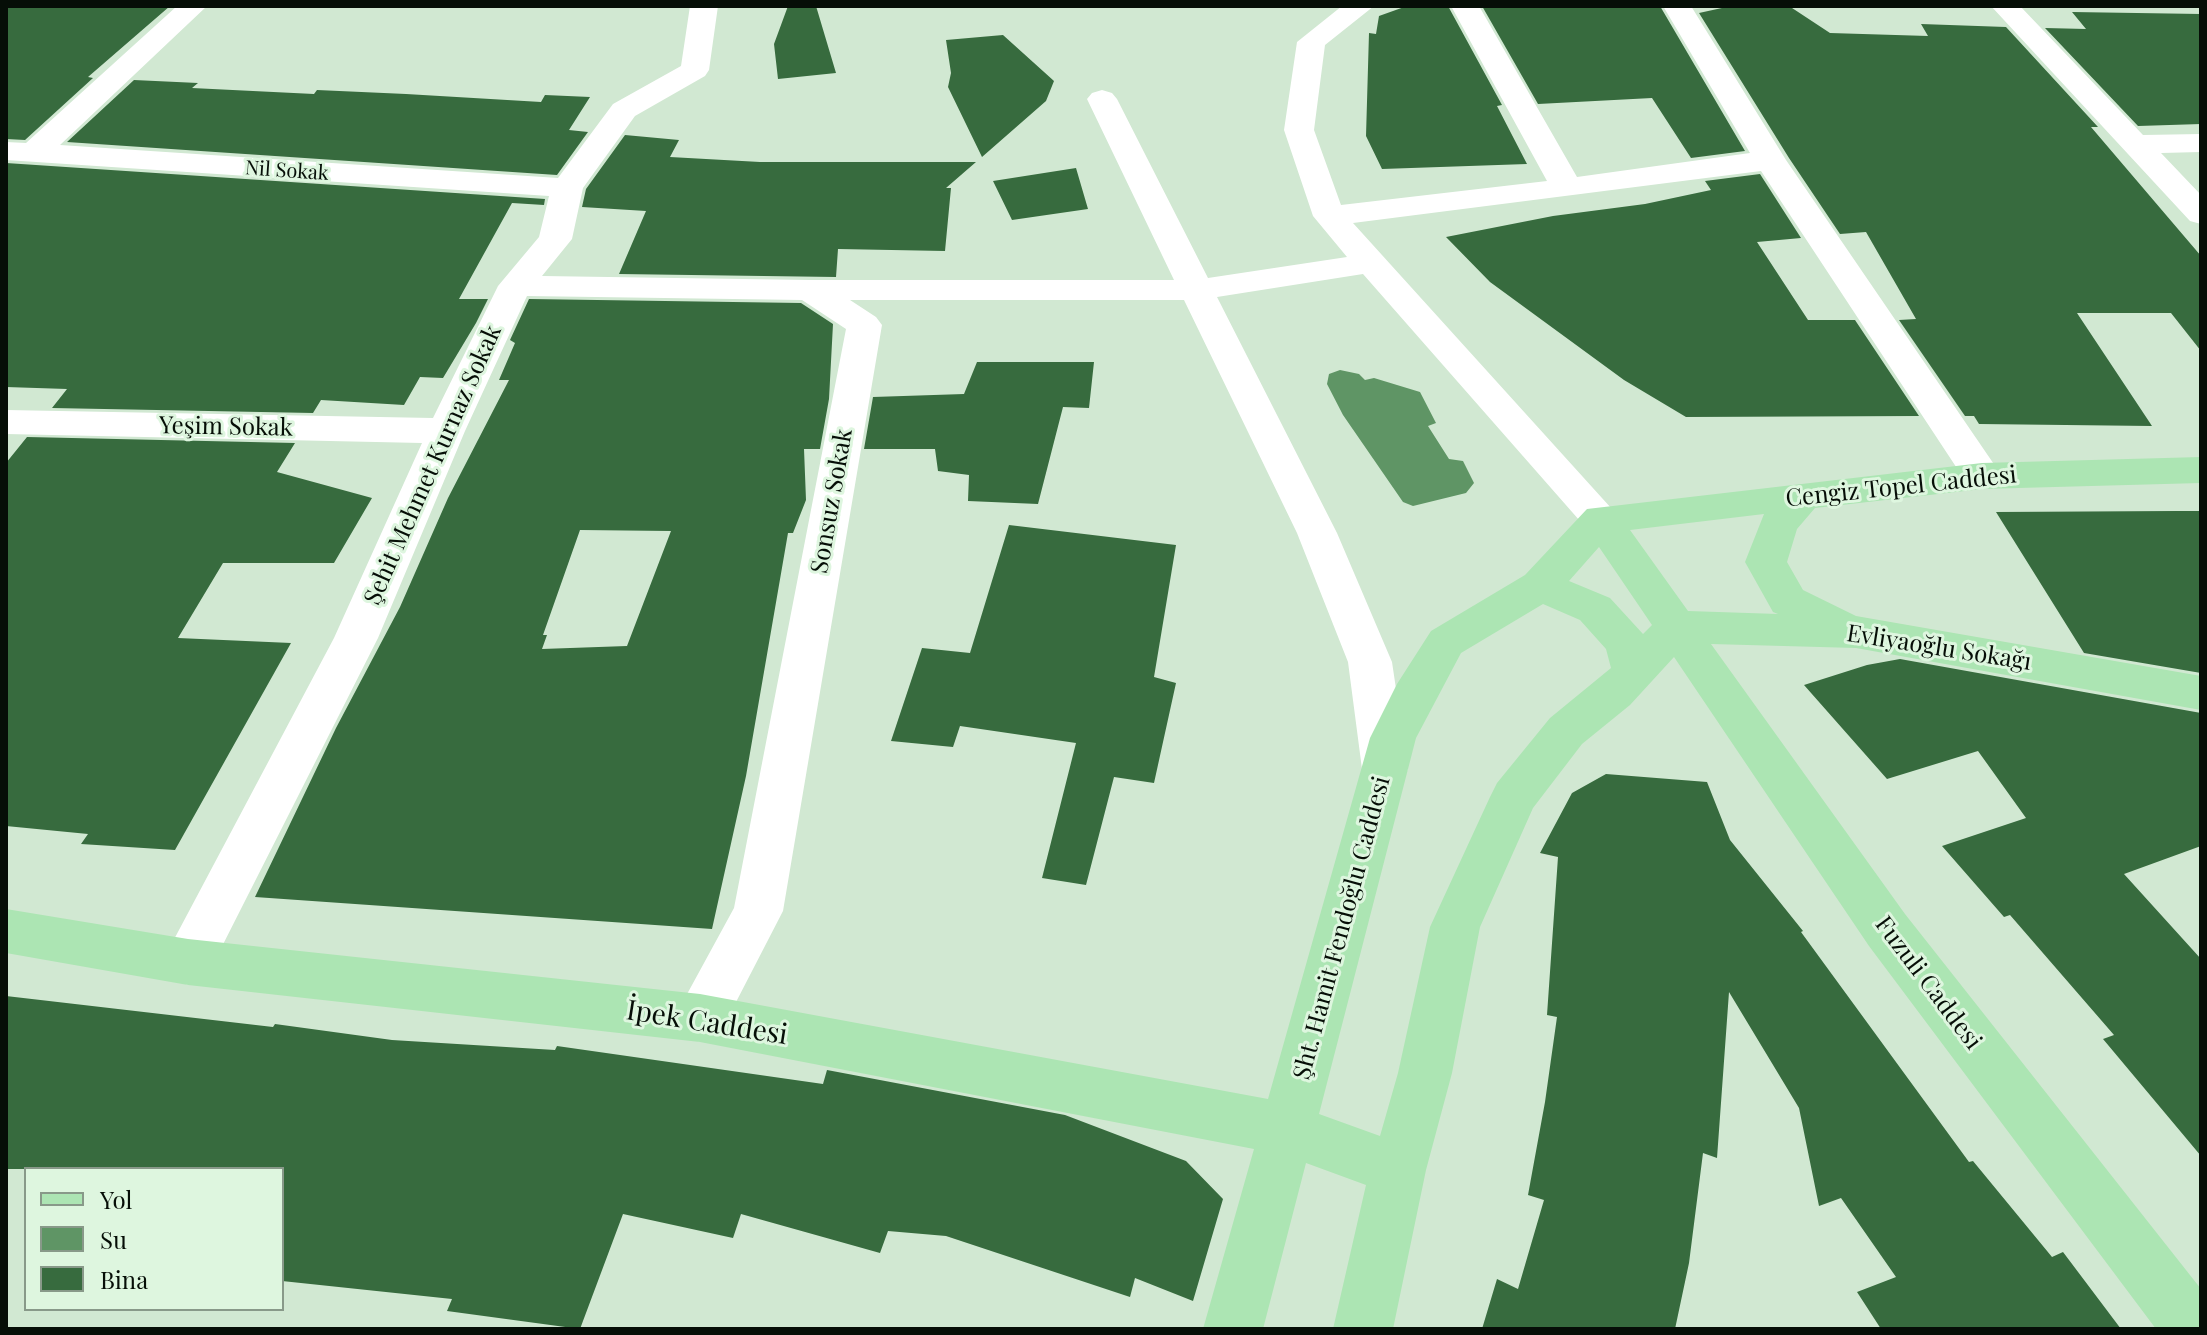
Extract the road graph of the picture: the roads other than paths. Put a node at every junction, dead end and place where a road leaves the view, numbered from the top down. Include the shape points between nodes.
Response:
1 (193, 6) edge
2 (704, 6) edge
3 (1360, 6) edge
4 (1465, 6) edge
5 (1677, 6) edge
6 (2005, 6) edge
7 (1102, 99) dead end
8 (2201, 143) edge
9 (2133, 144) junction
10 (19, 153) edge
11 (1770, 160) junction
12 (567, 188) junction
13 (1567, 188) junction
14 (2201, 214) edge
15 (1329, 216) junction
16 (1371, 263) junction
17 (515, 286) junction
18 (810, 290) junction
19 (1197, 290) junction
20 (6, 422) edge
21 (446, 431) junction
22 (2201, 470) edge
23 (1982, 476) junction
24 (1803, 497) junction
25 (1601, 519) junction
26 (1540, 586) junction
27 (1676, 627) junction
28 (1856, 632) junction
29 (1634, 672) junction
30 (2201, 693) edge
31 (1385, 769) junction
32 (6, 931) edge
33 (188, 962) junction
34 (700, 1018) junction
35 (1287, 1129) junction
36 (1398, 1170) junction
37 (1233, 1329) edge
38 (1363, 1329) edge
39 (2194, 1329) edge

1 - 10 street
2 - 12 street, Şehit Mehmet Kurnaz Sokak via 695,70 624,110
3 - 15 street via 1311,42 1299,130
4 - 13 street
5 - 11 street
6 - 9 street
7 - 19 street
8 - 9 street
9 - 14 street
10 - 12 street, Nil Sokak
11 - 13 street
11 - 23 street
12 - 17 street, Şehit Mehmet Kurnaz Sokak via 555,239
13 - 15 street
15 - 16 street
16 - 19 street
16 - 25 street
17 - 18 street
17 - 21 street, Şehit Mehmet Kurnaz Sokak
18 - 19 street
18 - 34 street, Sonsuz Sokak via 864,325 758,911
19 - 31 street via 1317,533 1370,662
20 - 21 street, Yeşim Sokak
21 - 33 street, Şehit Mehmet Kurnaz Sokak via 356,638
22 - 23 main road, Cengiz Topel Caddesi
23 - 24 main road, Cengiz Topel Caddesi
24 - 25 main road, Cengiz Topel Caddesi
24 - 28 main road via 1778,524 1766,562 1788,601
25 - 26 main road, Şht. Hamit Fendoğlu Caddesi
25 - 27 main road, Fuzuli Caddesi
26 - 29 main road via 1595,609 1626,643
26 - 31 main road, Şht. Hamit Fendoğlu Caddesi via 1446,642 1413,696
27 - 28 main road, Evliyaoğlu Sokağı
27 - 29 main road
27 - 39 main road, Fuzuli Caddesi via 1887,930
28 - 30 main road, Evliyaoğlu Sokağı
29 - 36 main road via 1566,731 1514,797 1455,927 1425,1073
31 - 35 main road, Şht. Hamit Fendoğlu Caddesi
32 - 33 main road, İpek Caddesi
33 - 34 main road, İpek Caddesi
34 - 35 main road, İpek Caddesi
35 - 36 main road, İpek Caddesi
35 - 37 main road, Şht. Hamit Fendoğlu Caddesi
36 - 38 main road

